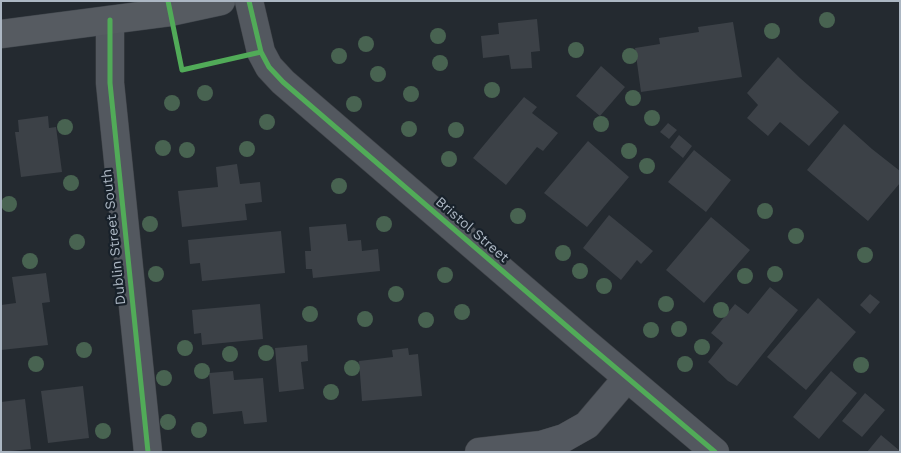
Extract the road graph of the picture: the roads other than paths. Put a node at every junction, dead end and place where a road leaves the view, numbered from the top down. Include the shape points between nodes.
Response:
1 (222, 1) edge
2 (249, 1) edge
3 (110, 20) junction
4 (1, 34) edge
5 (627, 378) junction
6 (148, 452) edge
7 (479, 452) edge
8 (715, 452) edge

1 - 3 main road
2 - 5 street, Bristol Street via 261,52 283,82
3 - 4 main road
3 - 6 street, Dublin Street South via 110,83
5 - 7 street via 587,425 564,438 542,445
5 - 8 street, Bristol Street

